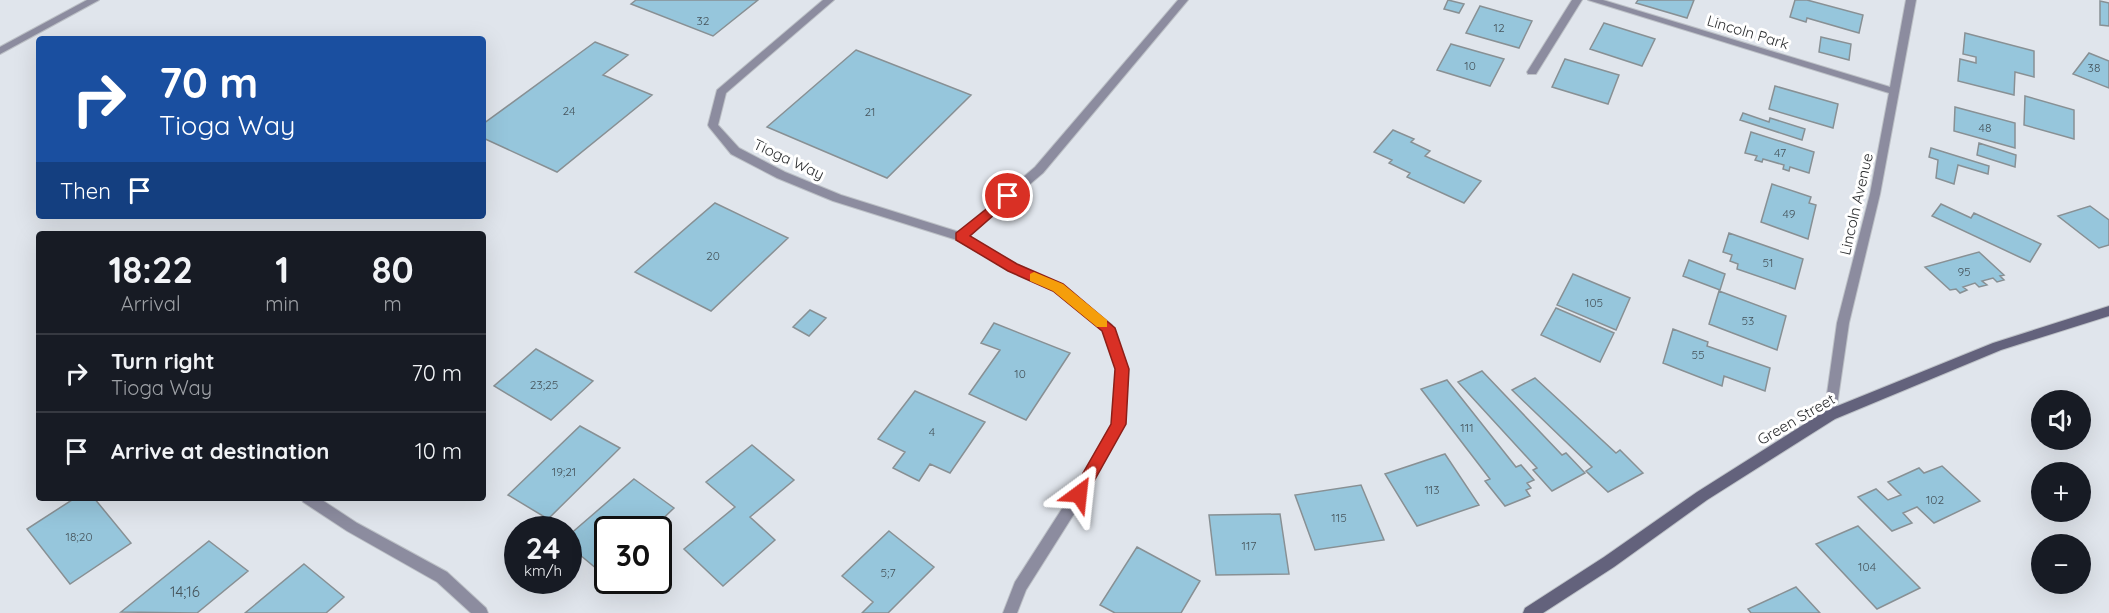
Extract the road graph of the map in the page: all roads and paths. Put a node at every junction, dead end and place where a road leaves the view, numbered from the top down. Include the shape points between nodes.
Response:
1 (81, 0) edge
2 (94, 0) edge
3 (829, 0) edge
4 (1183, 0) edge
5 (1577, 0) edge
6 (1593, 0) edge
7 (1911, 0) edge
8 (63, 17) junction
9 (0, 51) edge
10 (1532, 72) dead end
11 (1895, 92) junction
12 (960, 237) junction
13 (2109, 310) edge
14 (1830, 415) junction
15 (313, 501) edge
16 (481, 613) edge
17 (1010, 613) edge
18 (1530, 613) edge

1 - 8 street
2 - 8 street
3 - 12 street, Tioga Way via 722,92 713,125 735,151 781,175 837,198
4 - 12 street via 1039,170
5 - 10 street
6 - 11 street, Lincoln Park
7 - 11 street, Lincoln Avenue
8 - 9 street
11 - 14 street, Lincoln Avenue via 1843,323
12 - 17 street, Tioga Way via 1058,288 1108,328 1122,369 1118,424 1020,587
13 - 14 street, Green Street via 1997,346
14 - 18 street, Green Street
15 - 16 street via 442,577

